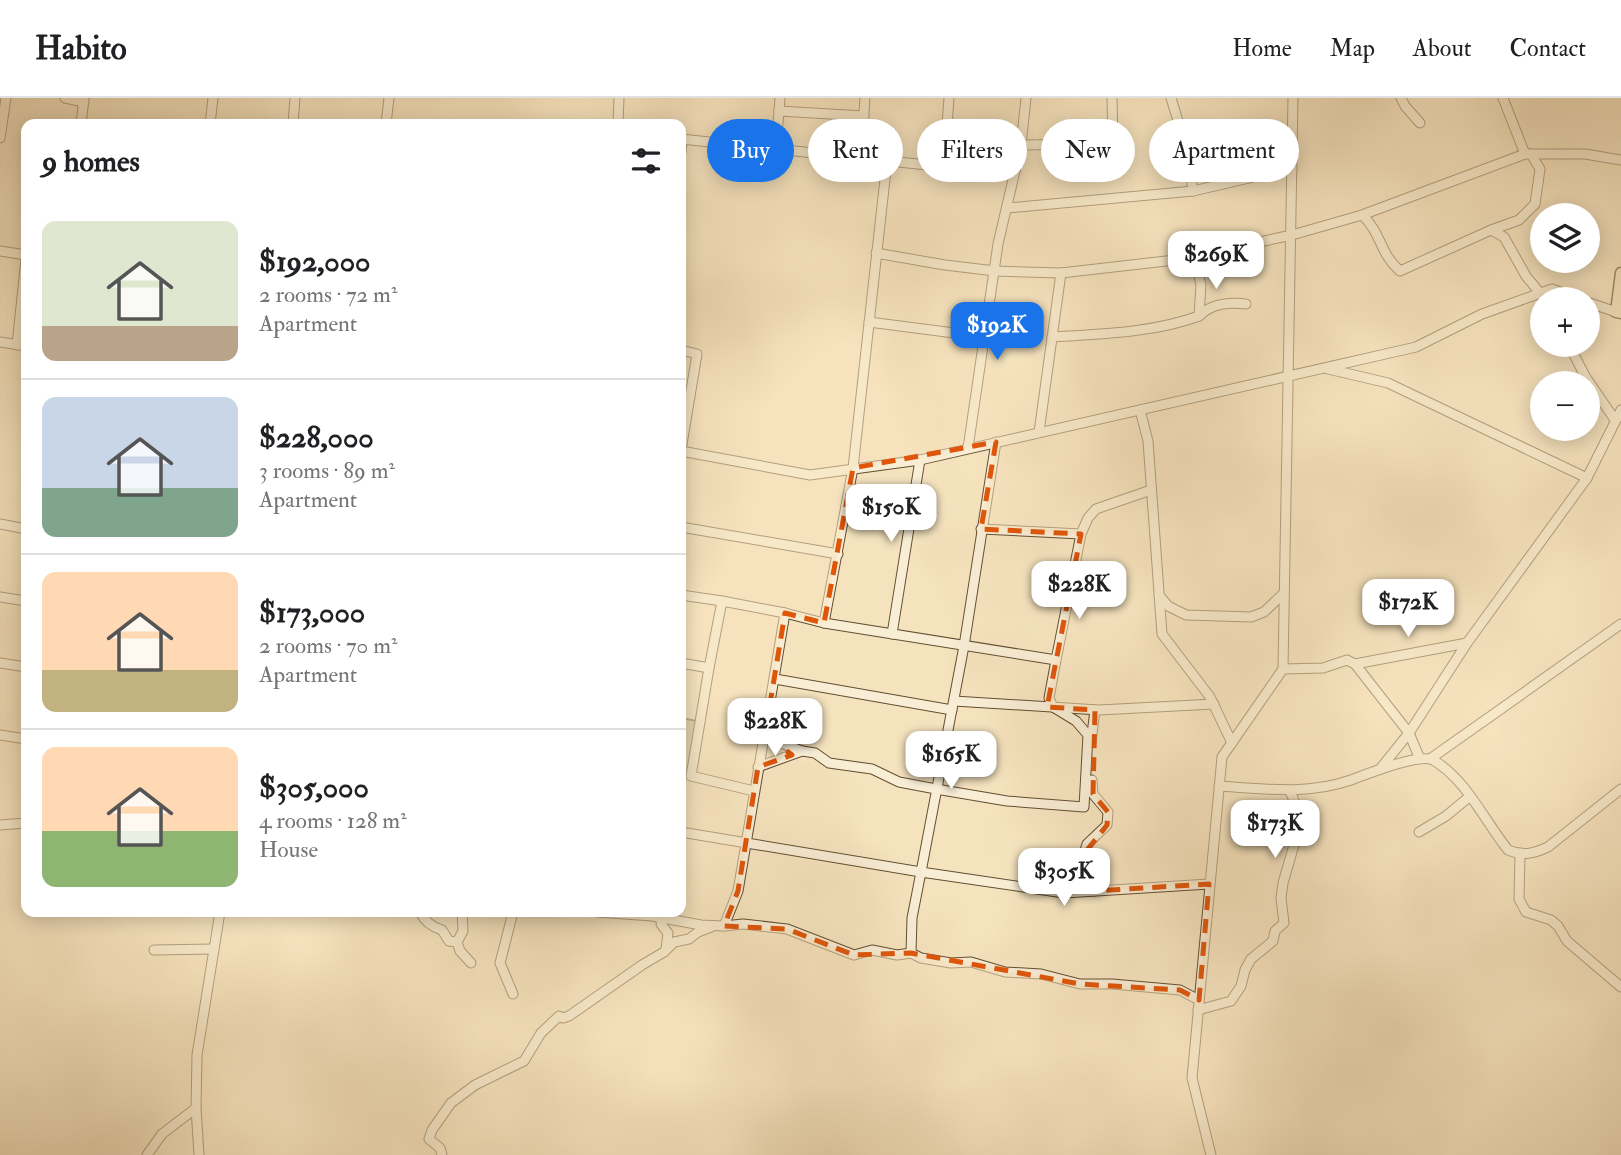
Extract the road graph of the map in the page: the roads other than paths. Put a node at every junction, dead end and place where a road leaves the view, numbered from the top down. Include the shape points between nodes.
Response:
1 (6, 98) edge
2 (65, 98) edge
3 (213, 98) edge
4 (295, 98) edge
5 (389, 98) edge
6 (619, 98) edge
7 (780, 98) edge
8 (865, 98) edge
9 (949, 98) edge
10 (1026, 98) edge
11 (1112, 98) edge
12 (1171, 98) edge
13 (1293, 98) edge
14 (1401, 98) edge
15 (1503, 98) edge
16 (84, 100) edge
17 (779, 111) junction
18 (864, 116) junction
19 (82, 119) edge
20 (211, 119) edge
21 (293, 119) edge
22 (387, 119) edge
23 (618, 119) edge
24 (778, 119) edge
25 (864, 119) edge
26 (947, 119) edge
27 (1024, 119) edge
28 (1293, 119) edge
29 (1420, 123) dead end
30 (0, 138) edge
31 (686, 139) edge
32 (707, 141) edge
33 (1027, 145) edge
34 (1528, 154) junction
35 (1621, 160) edge
36 (884, 182) edge
37 (1013, 182) edge
38 (1232, 182) edge
39 (1292, 182) edge
40 (1194, 191) junction
41 (1007, 208) junction
42 (1362, 215) junction
43 (1491, 230) junction
44 (1292, 235) junction
45 (0, 251) edge
46 (876, 253) junction
47 (21, 256) edge
48 (1194, 256) junction
49 (995, 271) junction
50 (1061, 272) junction
51 (1621, 273) edge
52 (1536, 287) edge
53 (1200, 293) junction
54 (1530, 300) edge
55 (1246, 304) dead end
56 (1219, 305) junction
57 (1600, 307) edge
58 (1618, 313) edge
59 (1199, 316) junction
60 (869, 322) junction
61 (985, 337) junction
62 (1052, 337) junction
63 (0, 342) edge
64 (21, 345) edge
65 (686, 351) edge
66 (1575, 357) edge
67 (1324, 368) junction
68 (1287, 377) junction
69 (1140, 410) junction
70 (1621, 410) edge
71 (686, 421) edge
72 (1615, 421) junction
73 (1039, 432) junction
74 (996, 442) junction
75 (968, 448) junction
76 (686, 452) edge
77 (920, 460) junction
78 (853, 468) junction
79 (1587, 478) junction
80 (1151, 490) junction
81 (0, 524) edge
82 (21, 528) edge
83 (686, 528) edge
84 (981, 529) junction
85 (1081, 534) junction
86 (838, 554) junction
87 (1284, 593) junction
88 (1159, 595) junction
89 (686, 596) edge
90 (0, 597) edge
91 (21, 600) edge
92 (722, 601) junction
93 (785, 613) junction
94 (824, 623) junction
95 (1621, 624) edge
96 (892, 634) junction
97 (1467, 643) junction
98 (964, 646) junction
99 (1056, 660) junction
100 (0, 663) edge
101 (686, 664) edge
102 (1355, 664) junction
103 (21, 666) edge
104 (709, 668) junction
105 (1283, 669) junction
106 (775, 679) junction
107 (1214, 704) junction
108 (953, 706) junction
109 (1053, 707) junction
110 (1095, 709) junction
111 (1409, 733) junction
112 (765, 734) junction
113 (0, 735) edge
114 (21, 738) edge
115 (1232, 743) junction
116 (802, 751) junction
117 (1425, 759) junction
118 (758, 767) junction
119 (1379, 770) junction
120 (686, 774) edge
121 (1219, 786) junction
122 (936, 789) junction
123 (1621, 789) edge
124 (754, 791) junction
125 (1290, 791) junction
126 (1469, 797) junction
127 (21, 823) edge
128 (0, 825) edge
129 (1419, 832) dead end
130 (686, 833) edge
131 (746, 843) junction
132 (1520, 855) junction
133 (921, 872) junction
134 (1209, 884) junction
135 (1094, 891) junction
136 (219, 917) edge
137 (423, 917) edge
138 (462, 917) edge
139 (512, 917) edge
140 (653, 917) edge
141 (662, 918) junction
142 (720, 926) junction
143 (457, 942) junction
144 (214, 949) junction
145 (666, 949) junction
146 (154, 950) dead end
147 (911, 953) junction
148 (471, 962) dead end
149 (1621, 986) edge
150 (513, 994) dead end
151 (1199, 1000) junction
152 (1198, 1010) junction
153 (196, 1108) junction
154 (147, 1155) edge
155 (199, 1155) edge
156 (442, 1155) edge
157 (1211, 1155) edge

1 - 30 street
2 - 16 street
3 - 20 street
4 - 21 street
5 - 22 street
6 - 23 street
7 - 17 street
8 - 18 street
9 - 26 street
10 - 27 street
11 - 33 street via 1114,142
12 - 40 street
13 - 28 street
14 - 29 street
15 - 34 street
16 - 19 street
17 - 18 street
17 - 24 street
18 - 25 street
31 - 32 street
34 - 35 street via 1585,154
34 - 42 street
34 - 43 street via 1540,169 1535,204 1519,220
36 - 46 street
37 - 41 street
38 - 40 street
39 - 44 street
40 - 41 street
41 - 49 street
42 - 43 street via 1373,226 1388,261 1400,271
42 - 44 street
43 - 52 street via 1504,237
44 - 48 street
44 - 68 street
45 - 47 street
46 - 49 street
46 - 60 street
48 - 50 street
48 - 53 street
49 - 50 street
49 - 61 street
50 - 62 street
51 - 58 main road
53 - 56 street
53 - 59 street
54 - 67 street via 1482,314 1416,347
55 - 56 street
56 - 59 street
57 - 58 street
59 - 62 street via 1108,333
60 - 61 street
60 - 78 street
61 - 75 street
62 - 73 street
63 - 64 street
65 - 71 street via 697,354
66 - 72 street
67 - 68 street
67 - 79 street via 1388,383
68 - 69 street
68 - 87 street
69 - 73 street
69 - 80 street via 1148,441
70 - 72 street
72 - 79 street
73 - 74 street
74 - 75 street
74 - 84 street
75 - 77 street
76 - 78 street via 810,475
77 - 78 street
77 - 96 street
78 - 86 street
79 - 97 street
80 - 85 street via 1096,509
80 - 88 street
81 - 82 street
83 - 86 street
84 - 85 street
84 - 98 street
85 - 99 street
86 - 94 street
87 - 88 street via 1264,612 1251,617 1186,615
87 - 105 street
88 - 107 street via 1162,634
89 - 92 street
90 - 91 street
92 - 93 street
92 - 104 street
93 - 94 street
93 - 106 street
94 - 96 street
95 - 117 street
96 - 98 street
97 - 102 street
97 - 111 street
98 - 99 street
98 - 108 street
99 - 109 street via 1049,698
100 - 103 street
101 - 104 street
102 - 105 street via 1347,660 1323,668
102 - 111 street
104 - 120 street
105 - 115 street
106 - 108 street
106 - 112 street
107 - 110 street
107 - 115 street
108 - 109 street
108 - 122 street
109 - 110 street
109 - 122 street via 1088,735 1084,807
110 - 135 street via 1093,794 1108,813 1107,825 1087,844 1084,854
111 - 117 street
111 - 119 street
112 - 116 street
112 - 118 street
113 - 114 street
115 - 121 street via 1222,757
116 - 118 street
116 - 122 street via 830,763 872,769 899,782
117 - 119 street
117 - 126 street via 1455,777
118 - 124 street
119 - 125 street via 1328,788
120 - 124 street
121 - 125 street
121 - 134 street
122 - 133 street
123 - 132 street via 1548,847
124 - 131 street
125 - 152 street via 1297,808 1296,838 1283,883 1284,923 1275,931 1273,941 1251,959 1231,1001
126 - 129 street
126 - 132 street via 1508,849
127 - 128 street
130 - 131 street
131 - 133 street
131 - 142 street via 738,891
132 - 149 street via 1519,899 1526,912 1551,920 1567,941
133 - 135 street via 1064,893
133 - 147 street
134 - 135 street
134 - 151 street
136 - 144 street
137 - 143 street via 449,941
138 - 143 street via 463,931
139 - 150 street via 500,963
140 - 141 street
141 - 142 street
141 - 145 street via 668,933
142 - 145 street
142 - 147 street via 787,929 854,955 872,950
143 - 148 street
144 - 146 street
144 - 153 street via 197,1055
145 - 156 street via 569,1016 552,1020 524,1061 457,1097 429,1139
147 - 151 street via 1005,972 1041,974 1080,985 1180,990
151 - 152 street
152 - 157 street via 1192,1078
153 - 154 street via 162,1134
153 - 155 street

